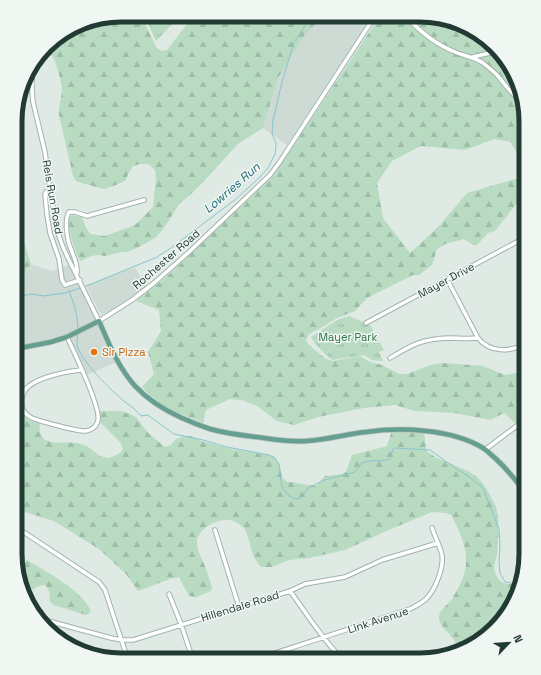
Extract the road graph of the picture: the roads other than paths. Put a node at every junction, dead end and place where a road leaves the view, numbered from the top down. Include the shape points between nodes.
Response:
1 (371, 22) edge
2 (412, 22) edge
3 (491, 52) edge
4 (472, 58) junction
5 (32, 79) edge
6 (516, 96) edge
7 (50, 190) junction
8 (144, 200) dead end
9 (519, 241) edge
10 (77, 274) junction
11 (447, 279) junction
12 (80, 280) junction
13 (99, 320) junction
14 (366, 323) dead end
15 (67, 337) junction
16 (478, 338) junction
17 (519, 347) edge
18 (22, 348) edge
19 (390, 358) dead end
20 (82, 370) junction
21 (22, 399) edge
22 (22, 406) edge
23 (519, 424) edge
24 (486, 449) junction
25 (519, 484) edge
26 (432, 528) dead end
27 (215, 530) dead end
28 (22, 532) edge
29 (438, 543) junction
30 (290, 591) junction
31 (169, 594) dead end
32 (239, 607) junction
33 (49, 621) edge
34 (181, 624) junction
35 (323, 637) junction
36 (122, 640) junction
37 (126, 653) edge
38 (191, 653) edge
39 (275, 653) edge
40 (336, 653) edge

1 - 13 street, Rochester Road via 270,175 154,283
2 - 4 street via 434,41 458,54
3 - 4 street
4 - 6 street via 492,70
5 - 7 street, Reis Run Road via 32,102 45,152
7 - 10 street, Reis Run Road via 58,233
7 - 12 street via 45,194 46,210 62,280 65,285
8 - 10 street via 86,216 69,212 66,216 66,225 70,248 77,263
9 - 11 street, Mayer Drive
10 - 12 street, Reis Run Road
11 - 14 street, Mayer Drive
11 - 16 street
12 - 13 street, Reis Run Road
13 - 15 main road, Rochester Road
13 - 24 main road via 118,362 145,397 164,410 207,428 298,442 368,431 435,432 457,436
15 - 18 main road, Rochester Road
15 - 20 street
16 - 17 street via 486,346 498,350
16 - 19 street via 424,341
20 - 21 street via 40,380 29,386
20 - 22 street via 98,411 97,424 92,428 80,431 33,418 25,413
23 - 24 street
24 - 25 main road
26 - 29 street, Link Avenue
27 - 32 street
28 - 36 street via 100,582
29 - 30 street, Hillendale Road via 382,560 345,577 305,584
29 - 35 street, Link Avenue via 442,565 428,598 410,609
30 - 32 street, Hillendale Road
30 - 35 street
31 - 34 street
32 - 34 street, Hillendale Road
33 - 36 street, Hillendale Road
34 - 36 street, Hillendale Road via 133,640
34 - 38 street
35 - 39 street, Link Avenue
35 - 40 street
36 - 37 street

